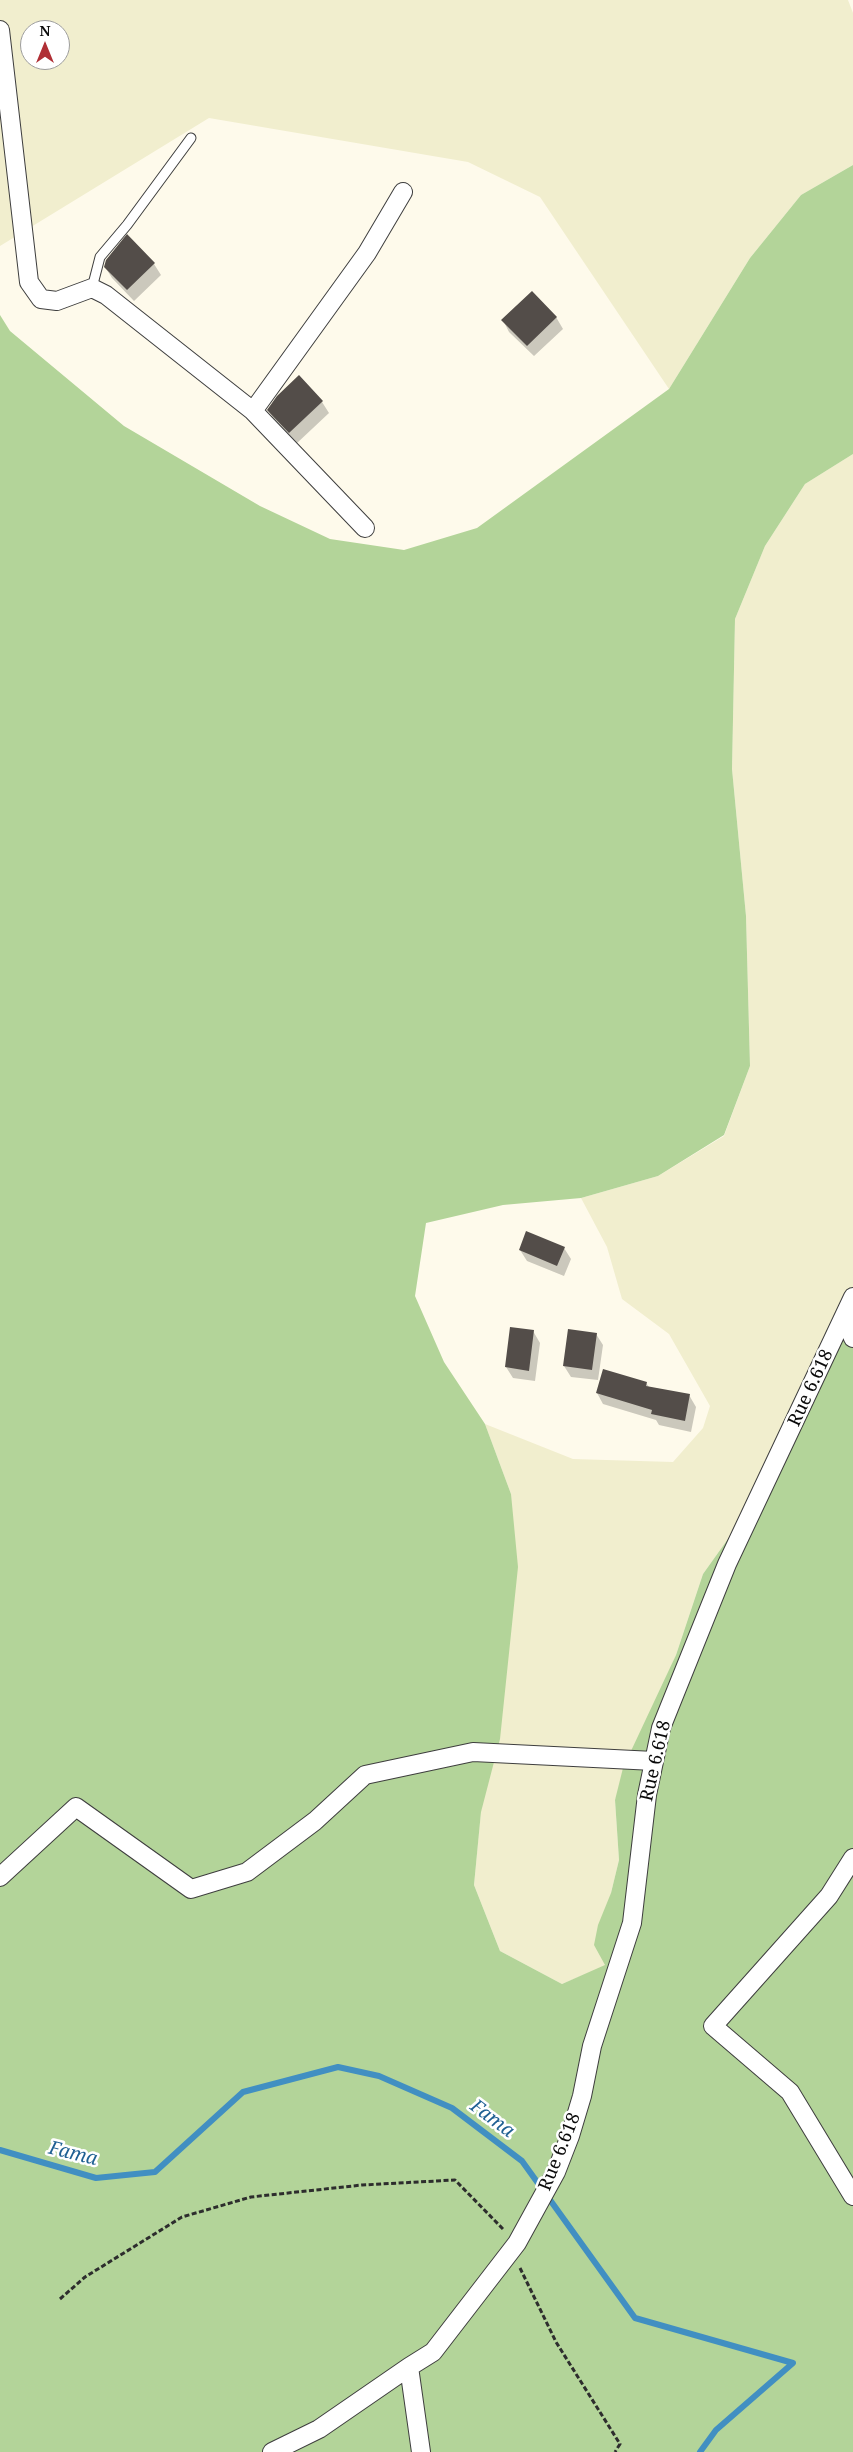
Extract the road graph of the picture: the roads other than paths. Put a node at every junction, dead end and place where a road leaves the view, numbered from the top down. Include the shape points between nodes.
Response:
1 (0, 30) edge
2 (191, 138) dead end
3 (403, 192) dead end
4 (92, 288) junction
5 (253, 411) junction
6 (365, 528) dead end
7 (853, 1297) edge
8 (845, 1314) junction
9 (853, 1338) edge
10 (654, 1761) junction
11 (853, 1858) edge
12 (0, 1876) edge
13 (853, 2196) edge
14 (409, 2367) junction
15 (272, 2452) edge
16 (421, 2452) edge

1 - 4 street via 29,282 41,299 57,301
2 - 4 lane via 127,226 100,256
3 - 5 street via 367,253
4 - 5 street
5 - 6 street
7 - 8 street, Rue 6.618
8 - 9 street
8 - 10 street, Rue 6.618 via 727,1564 661,1728
10 - 12 street via 473,1752 365,1774 315,1821 247,1872 191,1889 76,1807
10 - 14 street, Rue 6.618 via 632,1923 592,2046 570,2136 556,2172 517,2243 433,2352
11 - 13 street via 829,1896 713,2026 790,2092
14 - 15 street, Rue 6.618 via 318,2429
14 - 16 street

